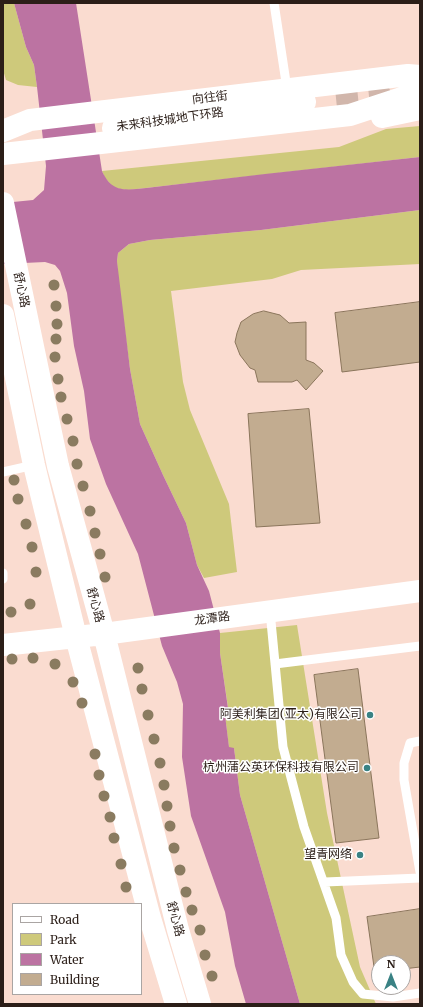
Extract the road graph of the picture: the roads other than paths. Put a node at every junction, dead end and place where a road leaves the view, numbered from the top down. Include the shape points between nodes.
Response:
1 (274, 3) edge
2 (420, 76) edge
3 (287, 89) junction
4 (420, 92) edge
5 (336, 98) tunnel mouth
6 (420, 109) edge
7 (3, 131) edge
8 (105, 135) junction
9 (3, 137) edge
10 (32, 143) junction
11 (3, 154) edge
12 (3, 158) edge
13 (3, 203) edge
14 (3, 315) edge
15 (34, 465) junction
16 (3, 472) edge
17 (3, 573) edge
18 (3, 579) edge
19 (420, 591) edge
20 (270, 611) junction
21 (104, 634) junction
22 (76, 637) junction
23 (3, 645) edge
24 (420, 646) edge
25 (275, 664) junction
26 (420, 741) edge
27 (420, 872) edge
28 (420, 878) edge
29 (325, 882) junction
30 (420, 993) edge
31 (176, 1004) edge
32 (200, 1004) edge

1 - 3 lane
2 - 3 street, 向往街 via 408,75
3 - 8 street, 向往街
4 - 8 street via 350,115
5 - 8 street, 未来科技城地下环路
6 - 8 street via 329,128
7 - 10 street
8 - 10 street, 未来科技城地下环路
9 - 10 street, 未来科技城地下环路
10 - 11 street
10 - 12 street
13 - 21 street, 舒心路 via 58,466
14 - 15 street, 舒心路
15 - 16 lane
15 - 22 street, 舒心路
17 - 18 lane
19 - 20 street, 龙潭路
20 - 21 street, 龙潭路
20 - 25 lane
21 - 22 street, 龙潭路
21 - 32 street, 舒心路 via 178,930
22 - 23 street, 龙潭路
22 - 31 street, 舒心路 via 150,918
24 - 25 lane
25 - 29 lane via 283,747 304,827
26 - 27 lane via 410,743 404,763 404,780
28 - 29 lane
29 - 30 lane via 336,918 340,955 353,982 364,994 393,997

